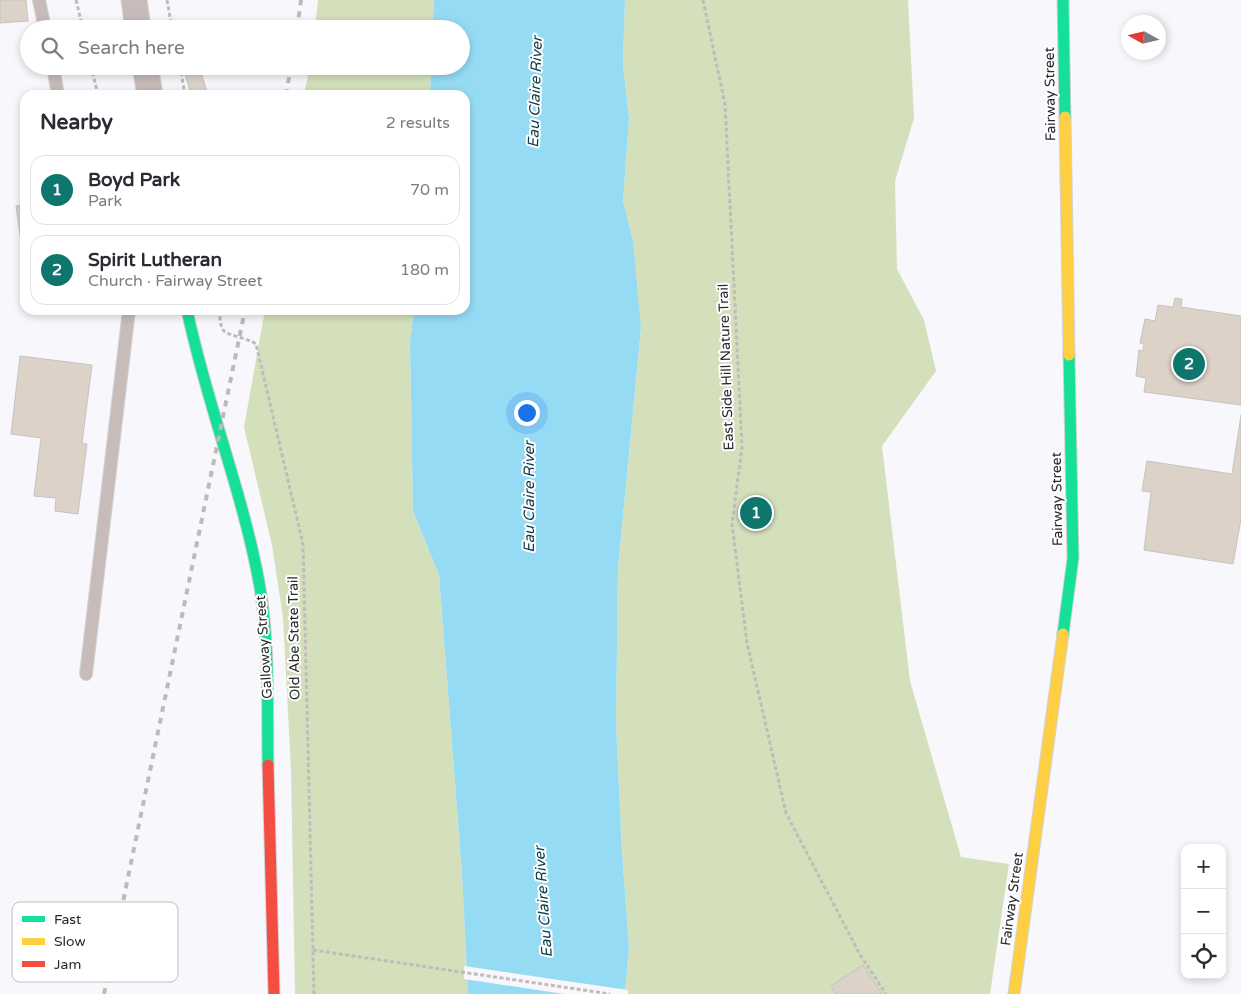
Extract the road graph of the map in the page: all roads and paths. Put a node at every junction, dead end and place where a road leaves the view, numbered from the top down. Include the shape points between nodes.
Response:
1 (39, 0) edge
2 (76, 0) edge
3 (134, 0) edge
4 (167, 0) edge
5 (703, 0) edge
6 (1063, 0) edge
7 (43, 20) edge
8 (81, 20) edge
9 (137, 20) edge
10 (170, 20) edge
11 (55, 75) edge
12 (93, 75) edge
13 (147, 75) edge
14 (182, 75) edge
15 (57, 90) edge
16 (97, 90) edge
17 (149, 90) edge
18 (184, 90) edge
19 (128, 315) edge
20 (188, 315) edge
21 (221, 315) edge
22 (86, 674) dead end
23 (313, 950) junction
24 (274, 994) edge
25 (314, 994) edge
26 (610, 994) edge
27 (886, 994) edge
28 (1014, 994) edge

1 - 7 lane
2 - 8 path
3 - 9 street
4 - 10 path
5 - 27 path, East Side Hill Nature Trail via 725,104 742,447 732,524 747,644 786,814 859,953
6 - 28 street, Fairway Street via 1073,558
11 - 15 lane
12 - 16 path
13 - 17 street
14 - 18 path
19 - 22 lane
20 - 24 street, Galloway Street via 237,489 264,626
21 - 23 path, Old Abe State Trail via 222,329 226,333 256,344 303,544
23 - 25 path, Old Abe State Trail
23 - 26 path

